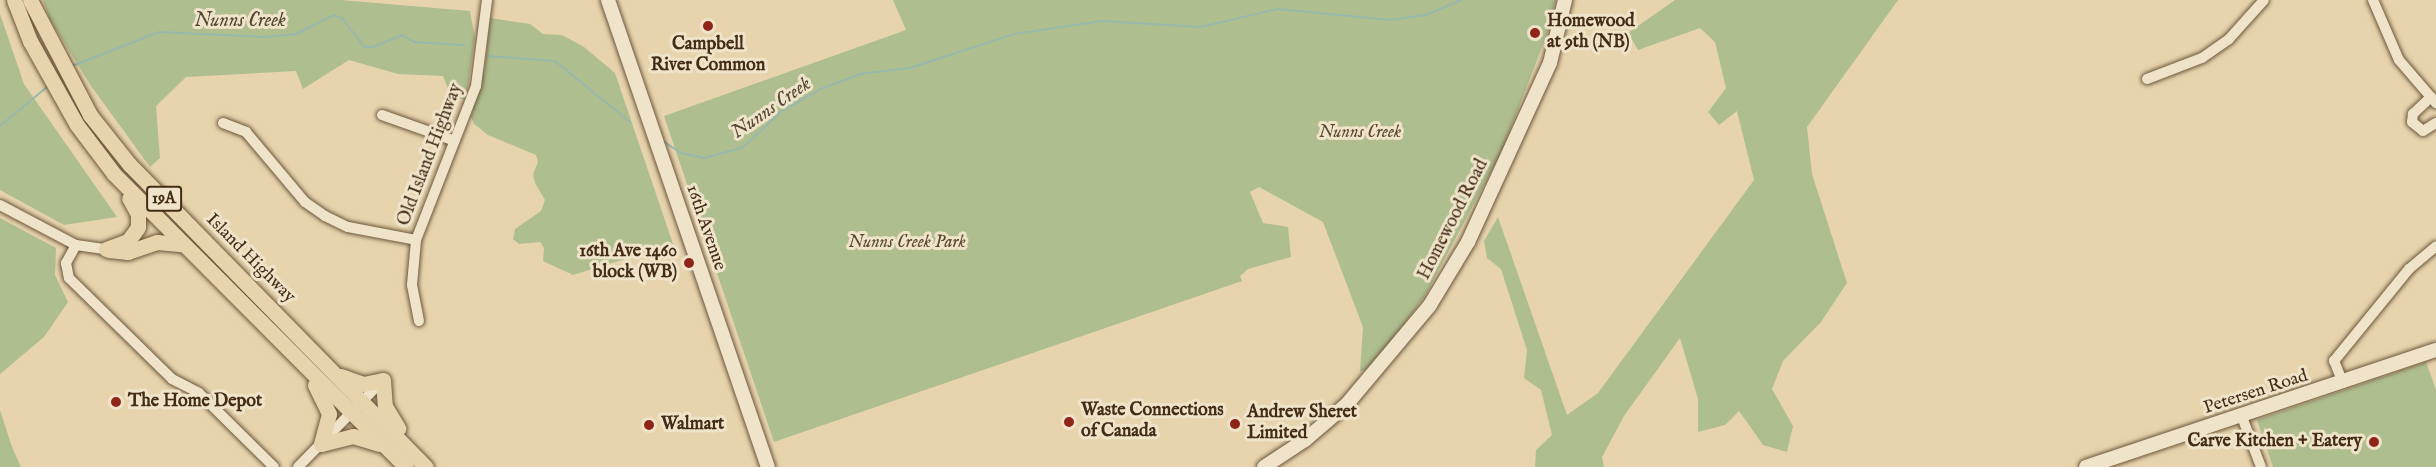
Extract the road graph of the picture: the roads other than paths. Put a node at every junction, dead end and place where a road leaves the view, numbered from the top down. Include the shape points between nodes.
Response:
1 (14, 0) edge
2 (30, 0) edge
3 (487, 0) edge
4 (608, 0) edge
5 (1565, 0) edge
6 (2264, 0) edge
7 (2373, 0) edge
8 (2147, 79) dead end
9 (2433, 100) edge
10 (382, 116) dead end
11 (224, 123) dead end
12 (2436, 123) edge
13 (455, 141) junction
14 (114, 174) junction
15 (0, 205) edge
16 (416, 240) junction
17 (182, 244) junction
18 (76, 245) junction
19 (2436, 246) edge
20 (106, 249) junction
21 (419, 321) dead end
22 (279, 341) junction
23 (2436, 350) edge
24 (333, 372) junction
25 (383, 380) junction
26 (2343, 383) junction
27 (357, 407) junction
28 (2242, 417) junction
29 (321, 444) junction
30 (388, 449) junction
31 (274, 467) edge
32 (298, 467) edge
33 (406, 467) edge
34 (428, 467) edge
35 (768, 467) edge
36 (1264, 467) edge
37 (2086, 467) edge
38 (2261, 467) edge

1 - 14 main road, Island Highway / 19A via 30,41 77,125
2 - 24 main road, Island Highway / 19A via 90,115 129,164
3 - 13 street, Old Island Highway via 476,86
4 - 35 street, 16th Avenue
5 - 36 street, Homewood Road via 1550,63 1468,242 1430,305 1347,404 1305,440
6 - 8 street via 2229,39 2202,58
7 - 9 street via 2399,60
9 - 12 street via 2413,114 2412,122 2423,131
10 - 13 street
11 - 16 street via 246,132 305,202 325,216 348,227
13 - 16 street, Old Island Highway
14 - 17 main road, Island Highway / 19A
14 - 20 main road via 138,214 138,227 128,241
15 - 18 street
16 - 21 street, Old Island Highway via 412,285
17 - 20 main road via 157,242 128,252
17 - 22 main road, Island Highway / 19A
18 - 20 street
18 - 31 street via 66,262 69,278 172,380 200,393
19 - 26 street via 2409,269 2334,361
22 - 27 main road, Island Highway / 19A
22 - 29 main road via 327,404 330,419
23 - 26 street, Petersen Road
24 - 25 main road via 357,383
24 - 27 main road, Island Highway / 19A
25 - 27 street
25 - 34 main road via 388,414
26 - 28 street, Petersen Road
27 - 29 street
27 - 30 main road, Island Highway / 19A
27 - 34 main road, Island Highway / 19A
28 - 37 street, Petersen Road
28 - 38 street
29 - 30 main road via 353,436
29 - 32 street
30 - 33 main road, Island Highway / 19A

